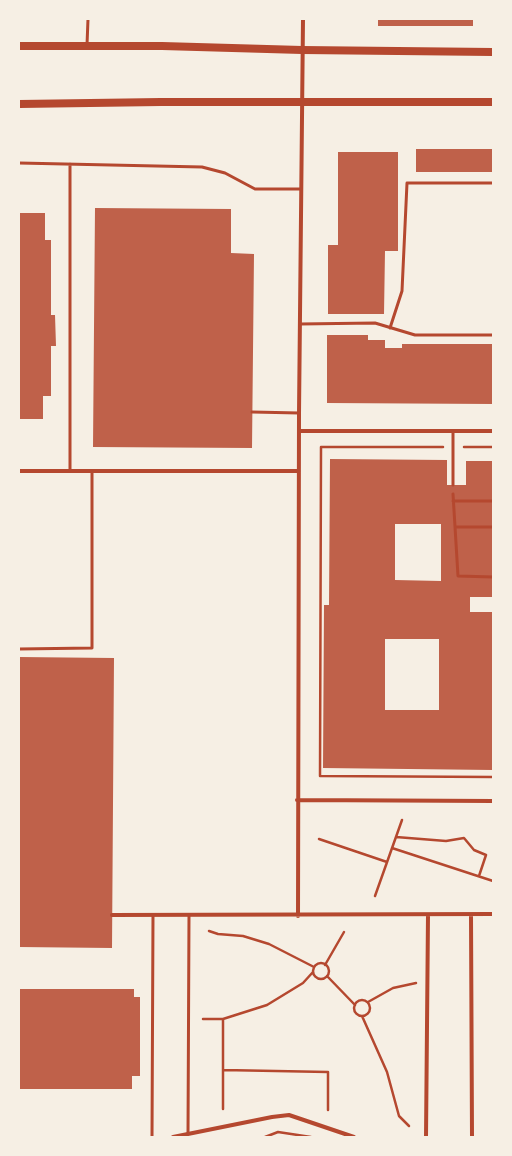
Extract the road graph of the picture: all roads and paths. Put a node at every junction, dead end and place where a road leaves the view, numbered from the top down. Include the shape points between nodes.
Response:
1 (88, 19) edge
2 (303, 19) edge
3 (19, 46) edge
4 (87, 46) junction
5 (302, 50) junction
6 (493, 52) edge
7 (302, 102) junction
8 (493, 102) edge
9 (19, 104) edge
10 (19, 163) edge
11 (70, 164) junction
12 (493, 183) edge
13 (301, 189) junction
14 (300, 324) junction
15 (390, 328) junction
16 (493, 334) edge
17 (252, 412) dead end
18 (299, 413) junction
19 (299, 431) junction
20 (453, 431) junction
21 (493, 431) edge
22 (453, 447) junction
23 (493, 447) edge
24 (19, 471) edge
25 (70, 471) junction
26 (92, 471) junction
27 (299, 471) junction
28 (453, 485) dead end
29 (453, 494) dead end
30 (453, 501) junction
31 (493, 501) edge
32 (455, 527) junction
33 (493, 527) edge
34 (493, 577) edge
35 (19, 649) edge
36 (493, 777) edge
37 (297, 800) junction
38 (493, 800) edge
39 (402, 820) dead end
40 (396, 837) junction
41 (319, 839) dead end
42 (392, 848) junction
43 (387, 862) junction
44 (479, 876) junction
45 (493, 881) edge
46 (375, 896) dead end
47 (493, 914) edge
48 (112, 915) dead end
49 (153, 915) junction
50 (189, 915) junction
51 (428, 915) junction
52 (471, 915) junction
53 (298, 916) junction
54 (209, 931) dead end
55 (344, 932) dead end
56 (325, 965) junction
57 (314, 967) junction
58 (313, 972) junction
59 (327, 976) junction
60 (416, 983) dead end
61 (368, 1002) junction
62 (355, 1005) junction
63 (362, 1016) junction
64 (203, 1019) dead end
65 (223, 1019) junction
66 (223, 1070) junction
67 (223, 1109) dead end
68 (328, 1110) dead end
69 (409, 1126) dead end
70 (188, 1134) junction
71 (152, 1137) edge
72 (173, 1137) edge
73 (265, 1137) edge
74 (310, 1137) edge
75 (354, 1137) edge
76 (426, 1137) edge
77 (472, 1137) edge

1 - 4 lane
2 - 5 street
3 - 4 main road
4 - 5 main road
5 - 6 main road
5 - 7 street
7 - 8 main road
7 - 9 main road
7 - 13 street
10 - 11 lane
11 - 13 lane via 202,167 225,172 255,189
11 - 25 lane
12 - 15 lane via 407,183 402,291
13 - 14 street
14 - 15 lane via 375,323
14 - 18 street
15 - 16 lane via 415,334
17 - 18 lane
18 - 19 street
19 - 20 street
19 - 27 street
20 - 21 street
20 - 22 lane
22 - 23 path
22 - 28 lane
22 - 36 path via 321,446 320,776
24 - 25 street
25 - 26 street
26 - 27 street
26 - 35 lane via 92,648
27 - 37 street
29 - 30 lane
30 - 31 lane
30 - 32 lane
32 - 33 lane
32 - 34 lane via 458,576
37 - 38 street
37 - 53 street
39 - 40 path
40 - 42 path
40 - 44 path via 446,841 464,838 474,850 486,855
41 - 43 path
42 - 43 path
42 - 44 path
43 - 46 path
44 - 45 path
47 - 52 street
48 - 49 street
49 - 50 street
49 - 71 lane
50 - 53 street
50 - 70 lane
51 - 52 street
51 - 53 street
51 - 76 street
52 - 77 street
54 - 57 path via 243,936 269,944
55 - 56 path
56 - 57 path via 320,963
56 - 59 path via 329,971
57 - 58 path
58 - 59 path via 318,979
58 - 65 path via 303,983 267,1005
59 - 62 path
60 - 61 path via 393,988
61 - 62 path via 362,1000
61 - 63 path via 370,1010
62 - 63 path via 355,1012
63 - 69 path via 387,1072 399,1116
64 - 65 path
65 - 66 path
66 - 67 path
66 - 68 path via 328,1072
70 - 72 street
70 - 75 street via 289,1115
73 - 74 path via 278,1132

